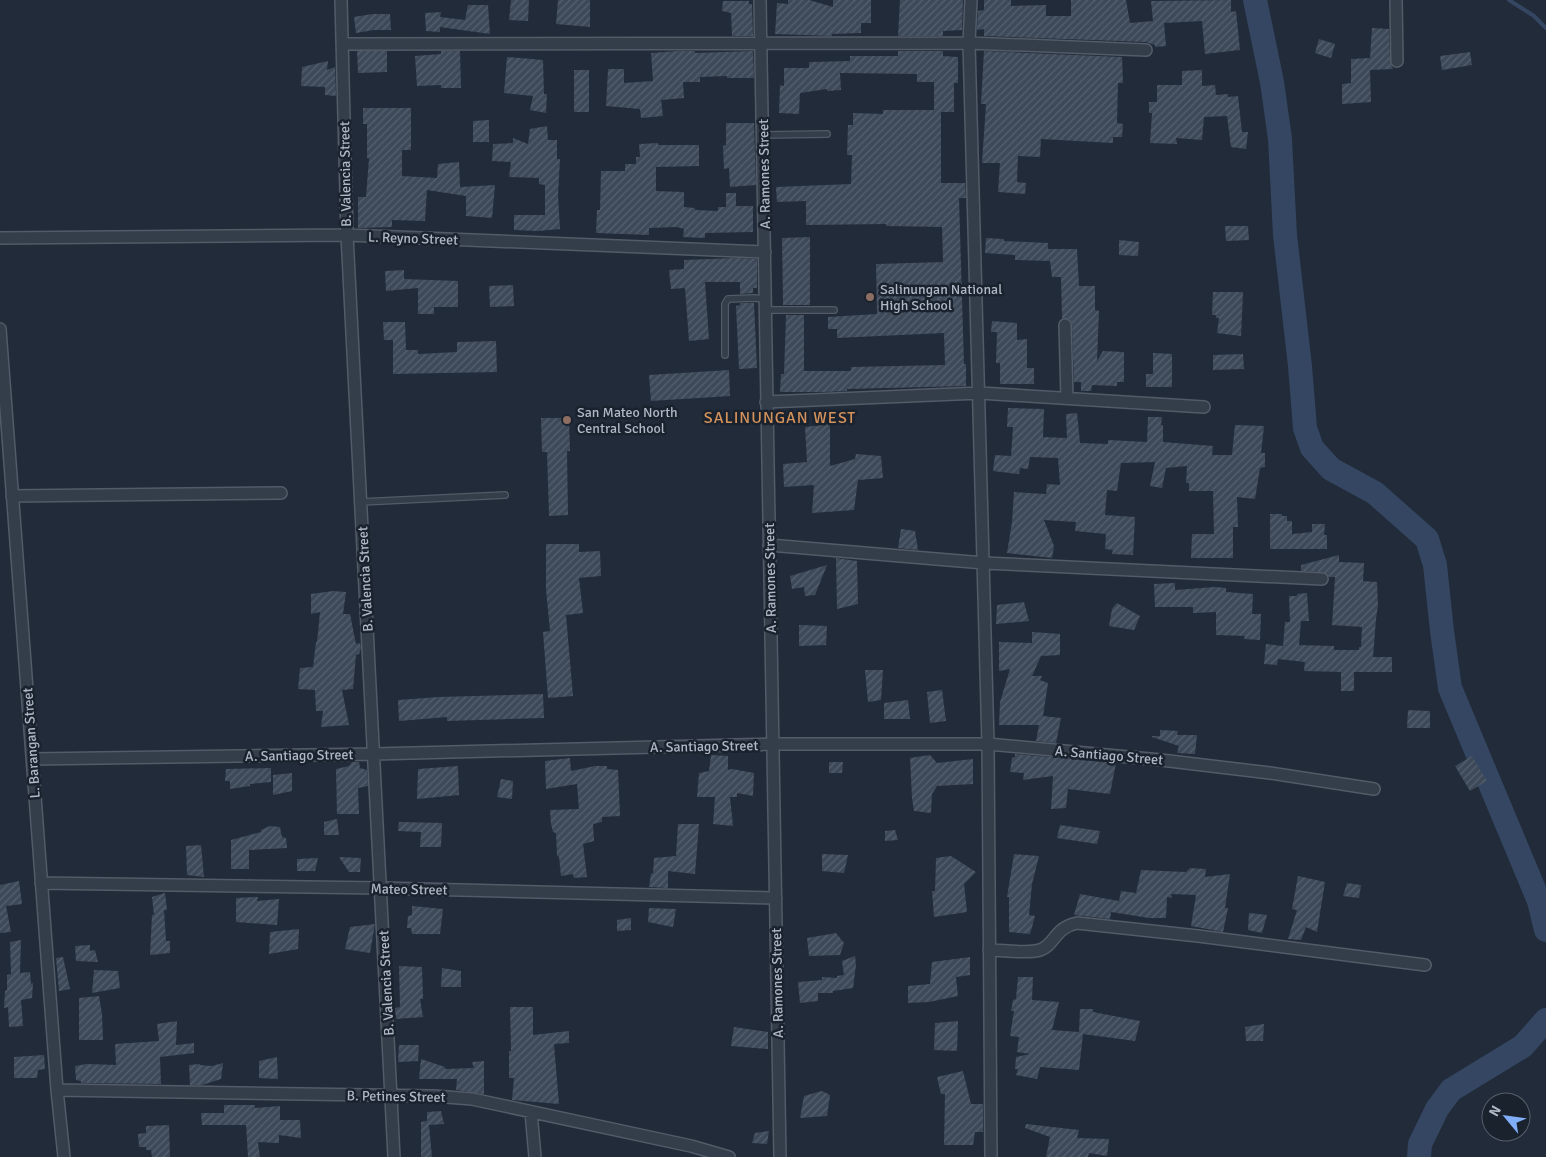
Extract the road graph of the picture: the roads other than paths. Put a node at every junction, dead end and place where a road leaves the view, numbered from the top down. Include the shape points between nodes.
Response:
1 (341, 0) edge
2 (760, 0) edge
3 (971, 0) edge
4 (1396, 0) edge
5 (970, 43) junction
6 (342, 44) junction
7 (761, 44) junction
8 (1146, 50) dead end
9 (1397, 62) dead end
10 (763, 134) junction
11 (827, 134) dead end
12 (347, 236) junction
13 (0, 238) edge
14 (765, 252) junction
15 (765, 305) junction
16 (834, 310) dead end
17 (1065, 325) dead end
18 (0, 329) edge
19 (725, 355) dead end
20 (980, 393) junction
21 (1067, 398) junction
22 (766, 402) junction
23 (1204, 407) dead end
24 (281, 493) dead end
25 (505, 495) dead end
26 (12, 496) junction
27 (361, 502) junction
28 (769, 545) junction
29 (984, 563) junction
30 (1322, 579) dead end
31 (774, 744) junction
32 (988, 744) junction
33 (374, 754) junction
34 (32, 759) junction
35 (1374, 789) dead end
36 (41, 883) junction
37 (382, 888) junction
38 (776, 898) junction
39 (990, 950) junction
40 (1425, 966) dead end
41 (57, 1090) junction
42 (391, 1095) junction
43 (531, 1112) junction
44 (64, 1157) edge
45 (394, 1157) edge
46 (535, 1157) edge
47 (729, 1157) edge
48 (780, 1157) edge
49 (991, 1157) edge

1 - 6 street, B. Valencia Street
2 - 7 street, A. Ramones Street
3 - 5 street
4 - 9 street
5 - 7 street
5 - 8 street
5 - 20 street
6 - 7 street
6 - 12 street, B. Valencia Street
7 - 10 street, A. Ramones Street
10 - 11 lane
10 - 14 street, A. Ramones Street
12 - 13 street, L. Reyno Street
12 - 14 street, L. Reyno Street
12 - 27 street, B. Valencia Street
14 - 15 street, A. Ramones Street
15 - 16 lane
15 - 19 lane via 754,298 728,299 725,304
15 - 22 street, A. Ramones Street
17 - 21 street
18 - 26 street, L. Barangan Street
20 - 21 street
20 - 22 street
20 - 29 street
21 - 23 street
22 - 28 street, A. Ramones Street
24 - 26 street
25 - 27 lane
26 - 34 street, L. Barangan Street
27 - 33 street, B. Valencia Street
28 - 29 street
28 - 31 street, A. Ramones Street
29 - 30 street
29 - 32 street
31 - 32 street, A. Santiago Street
31 - 33 street, A. Santiago Street
31 - 38 street, A. Ramones Street
32 - 35 street, A. Santiago Street via 1161,760
32 - 39 street
33 - 34 street, A. Santiago Street
33 - 37 street, B. Valencia Street
34 - 36 street, L. Barangan Street
36 - 37 street, Mateo Street
36 - 41 street, L. Barangan Street
37 - 38 street, Mateo Street
37 - 42 street, B. Valencia Street
38 - 48 street, A. Ramones Street
39 - 40 street via 1041,950 1060,930 1077,923
39 - 49 street
41 - 42 street, B. Petines Street
41 - 44 street, L. Barangan Street
42 - 43 street, B. Petines Street via 472,1098
42 - 45 street, B. Valencia Street
43 - 46 street
43 - 47 street, B. Petines Street

